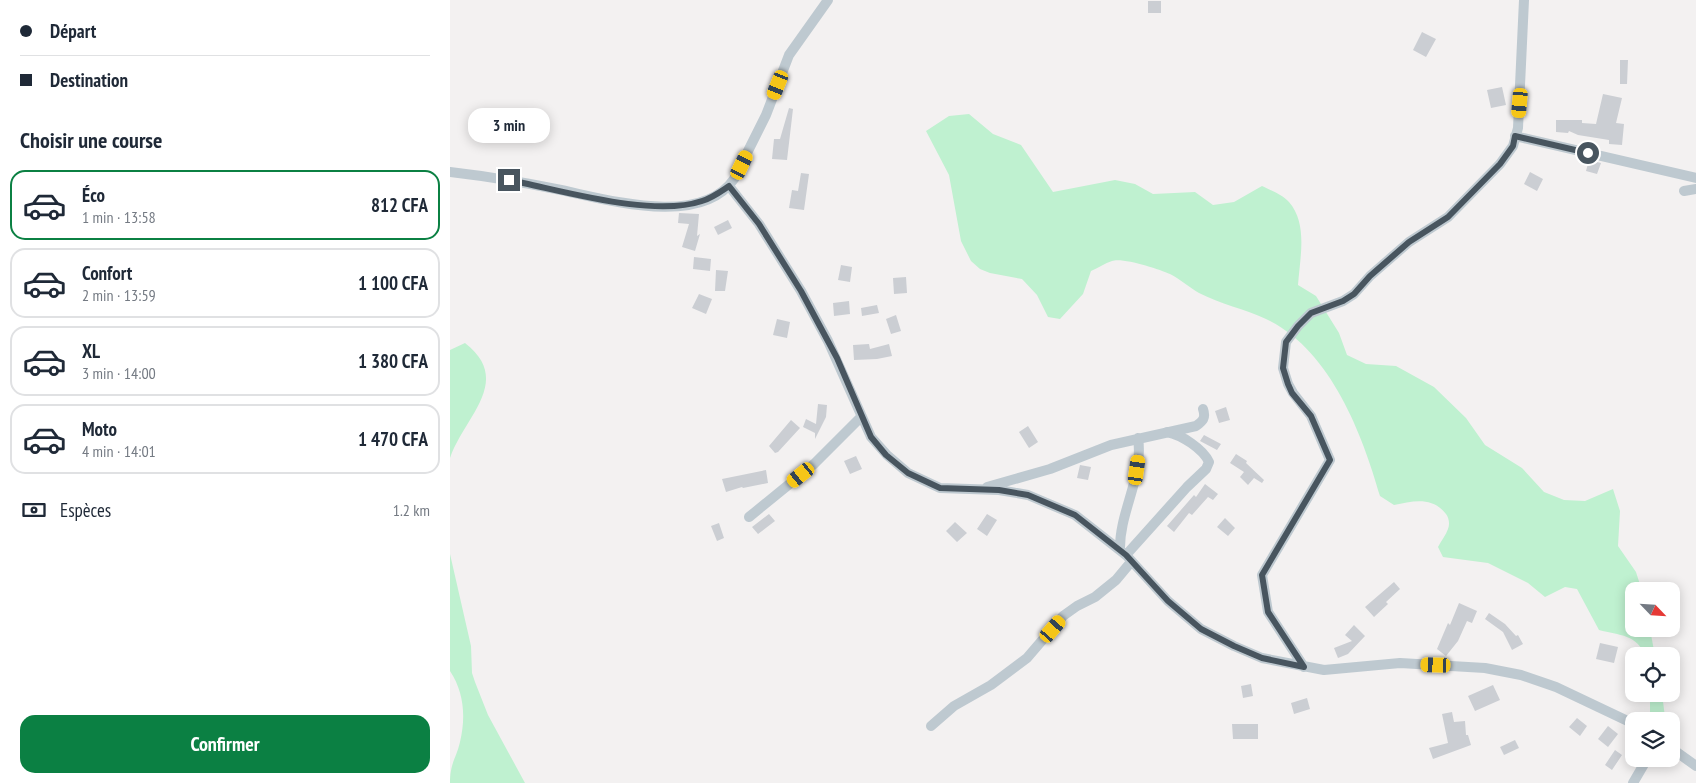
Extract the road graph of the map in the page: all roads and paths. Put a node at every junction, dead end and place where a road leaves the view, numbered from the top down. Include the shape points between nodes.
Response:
1 (828, 0) edge
2 (1524, 0) edge
3 (1515, 136) junction
4 (450, 172) edge
5 (1696, 178) edge
6 (729, 186) junction
7 (1696, 189) edge
8 (1684, 191) dead end
9 (1203, 409) dead end
10 (861, 417) junction
11 (1166, 432) junction
12 (1138, 438) junction
13 (982, 489) junction
14 (749, 517) dead end
15 (1126, 556) junction
16 (1304, 667) junction
17 (1625, 720) edge
18 (931, 726) dead end
19 (1680, 754) edge
20 (1696, 766) edge
21 (1642, 767) edge
22 (1633, 783) edge

1 - 6 street via 789,55 766,114
2 - 3 street via 1521,91
3 - 5 street
3 - 16 street via 1513,146 1500,164 1448,217 1409,242 1354,294 1311,313 1286,342 1283,368 1288,384 1311,416 1330,460 1262,575 1268,612
4 - 6 street via 626,204 676,206 702,201
6 - 10 street via 759,224 801,291 832,349
7 - 8 street
9 - 11 street via 1203,420 1196,426
10 - 13 street via 871,437 886,455 908,473 940,488
10 - 14 street via 814,464
11 - 12 street
11 - 15 street via 1174,433 1193,445 1209,462
12 - 13 street
12 - 15 street via 1137,470 1119,536
13 - 15 street via 1028,495 1075,515
15 - 16 street via 1168,601 1201,629 1262,658
15 - 18 street via 1116,580 1064,616 1027,658 991,685 954,706
16 - 17 street via 1331,670 1400,663 1485,668 1521,675 1556,687
19 - 20 street
21 - 22 street

